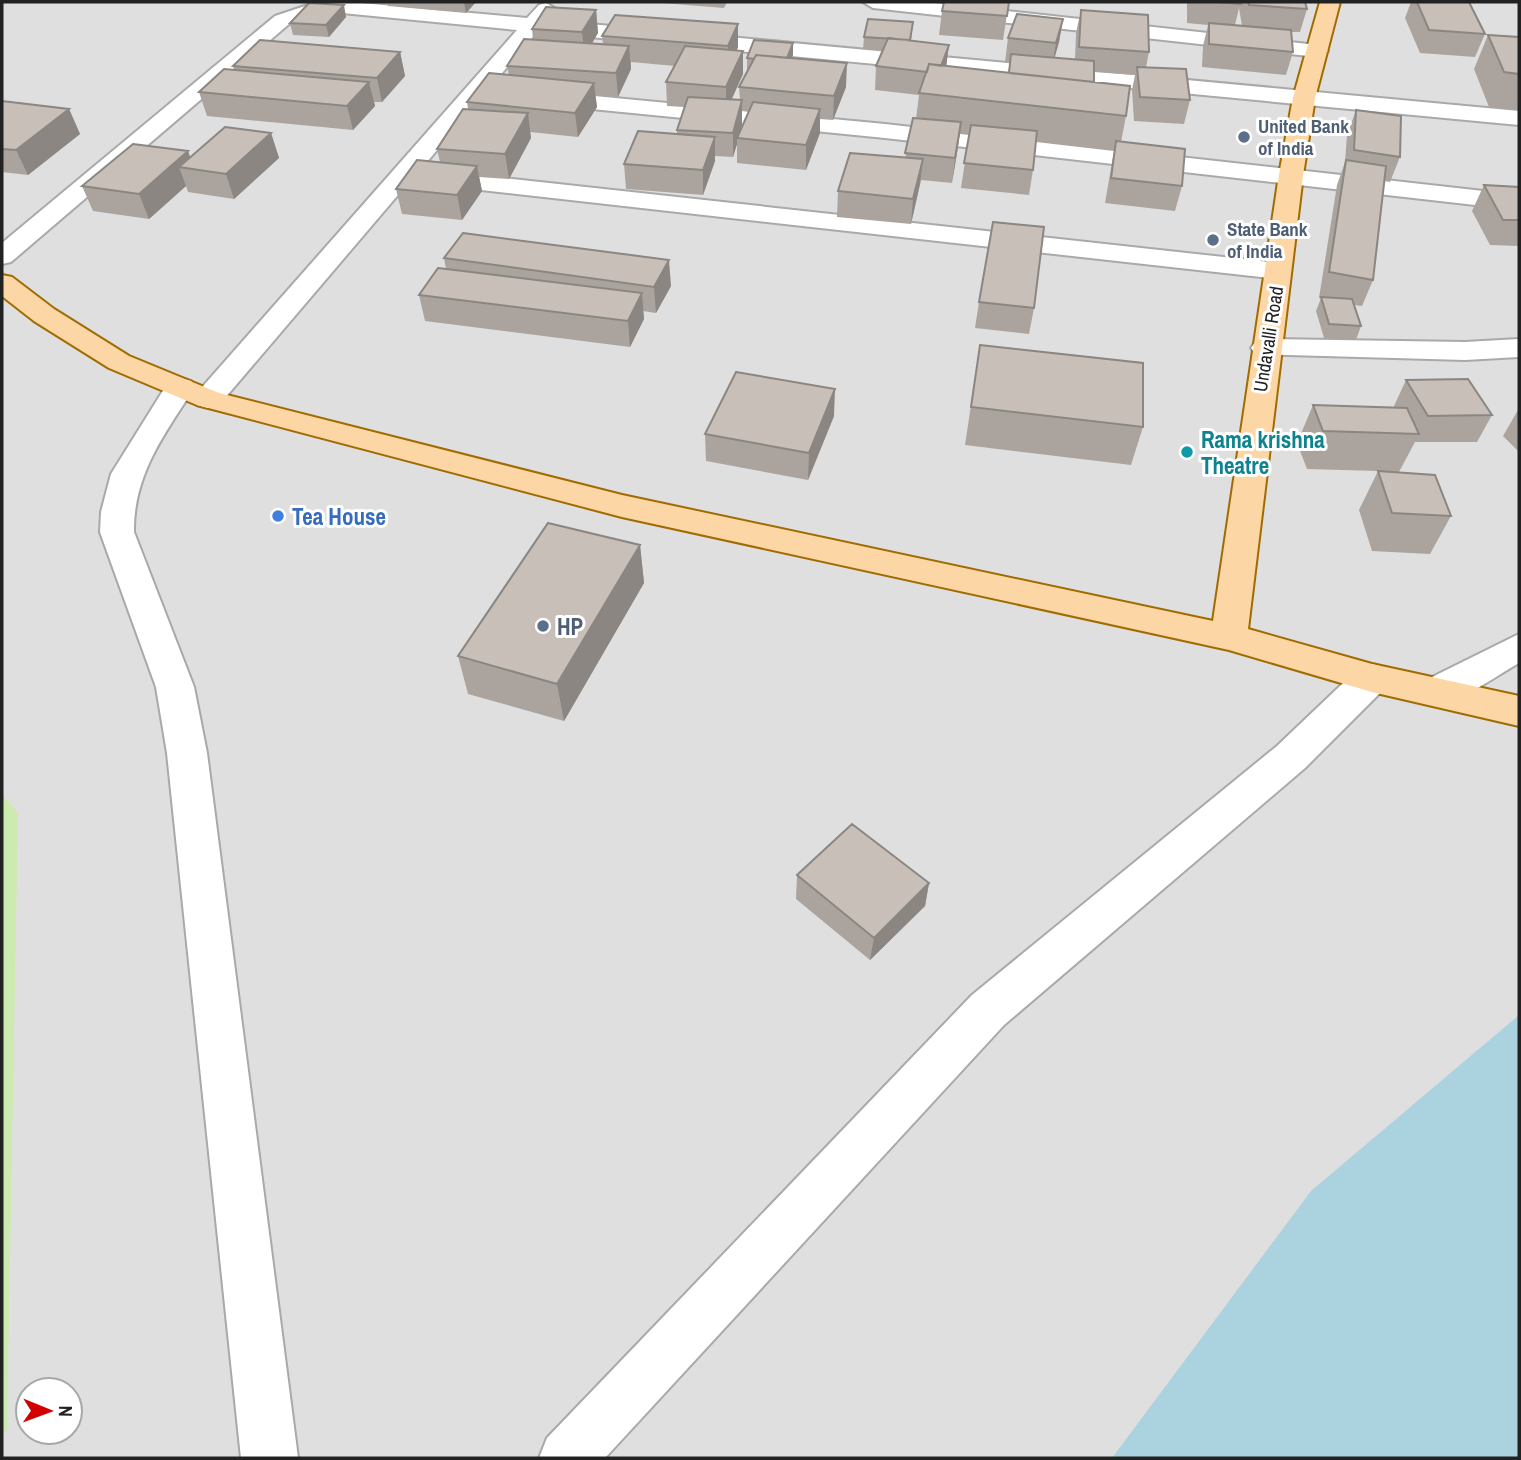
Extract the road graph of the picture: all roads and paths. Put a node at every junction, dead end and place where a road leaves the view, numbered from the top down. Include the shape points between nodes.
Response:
1 (552, 2) edge
2 (873, 2) edge
3 (1330, 2) edge
4 (533, 23) junction
5 (1317, 51) junction
6 (475, 90) junction
7 (1304, 98) junction
8 (1519, 118) edge
9 (403, 174) junction
10 (1291, 175) junction
11 (1519, 203) edge
12 (2, 256) edge
13 (1278, 271) junction
14 (2, 283) edge
15 (1265, 348) junction
16 (1519, 348) edge
17 (194, 393) junction
18 (1229, 637) junction
19 (1519, 647) edge
20 (1372, 678) junction
21 (1435, 691) junction
22 (1519, 711) edge
23 (270, 1458) edge
24 (567, 1458) edge

1 - 4 street
2 - 5 street
3 - 5 main road, Undavalli Road
4 - 6 street
4 - 7 street
4 - 12 street via 342,7 311,10 282,20
5 - 7 main road, Undavalli Road
6 - 9 street
6 - 10 street
7 - 8 street
7 - 10 main road, Undavalli Road
9 - 13 street
9 - 17 street
10 - 11 street
10 - 13 main road, Undavalli Road
13 - 15 main road, Undavalli Road
14 - 17 main road via 119,362
15 - 16 street
15 - 18 main road, Undavalli Road
17 - 18 main road via 622,506
17 - 23 street via 130,468 115,508 117,532 175,687 187,752
18 - 20 main road
19 - 21 street
20 - 21 main road
20 - 24 street via 1291,757 988,1010
21 - 22 main road

